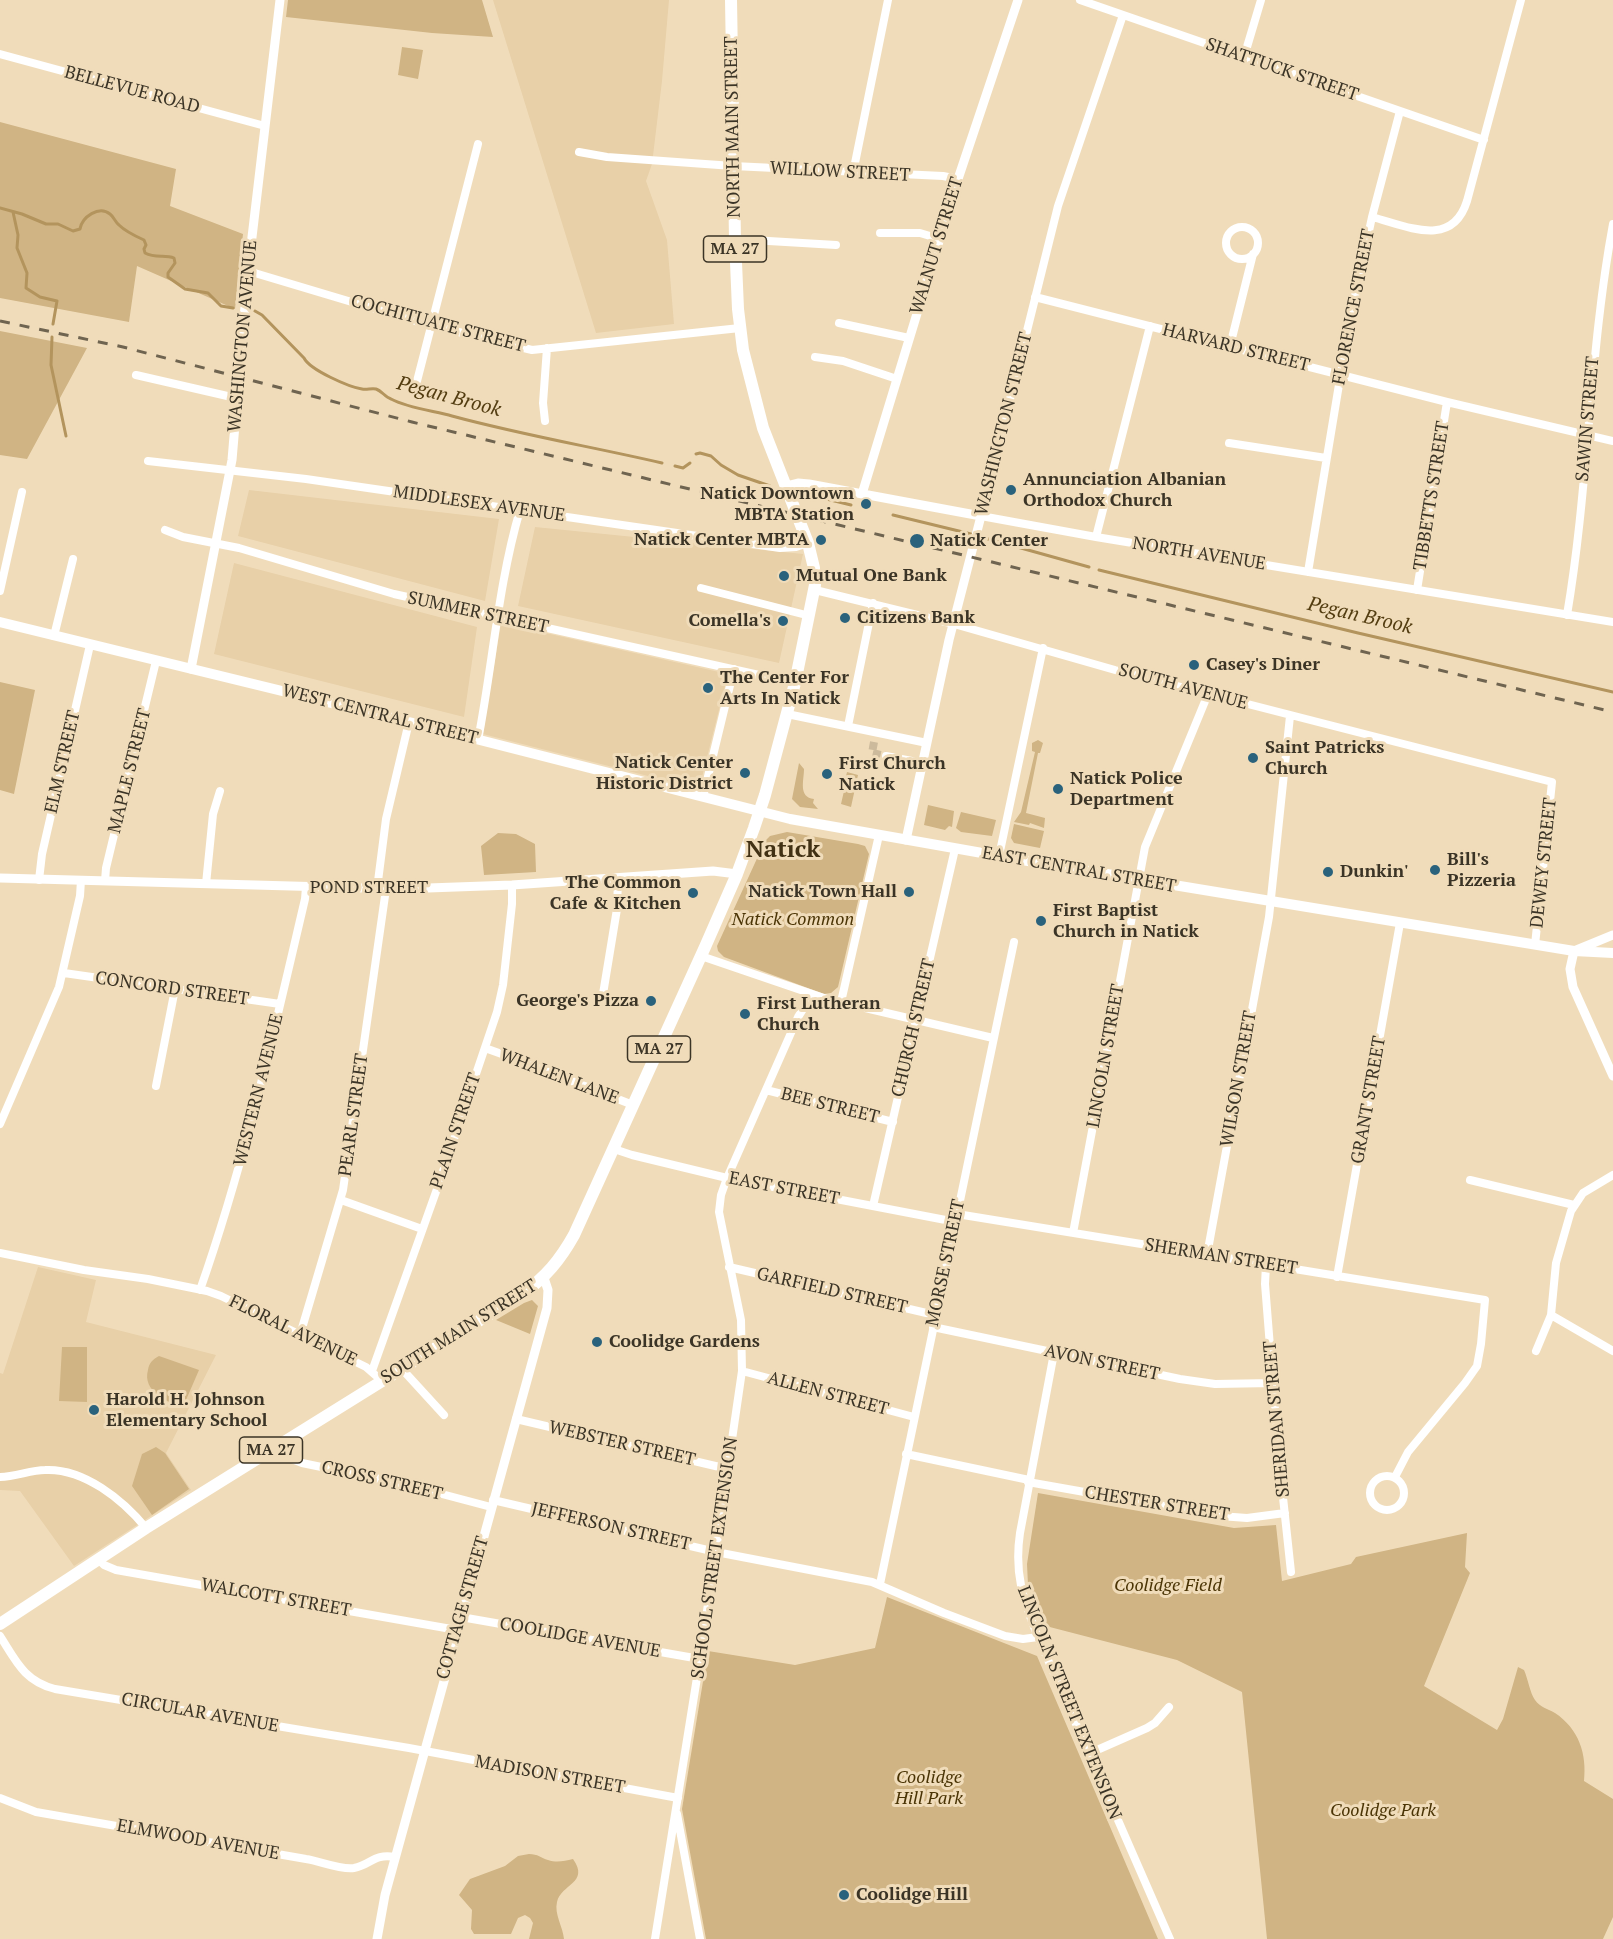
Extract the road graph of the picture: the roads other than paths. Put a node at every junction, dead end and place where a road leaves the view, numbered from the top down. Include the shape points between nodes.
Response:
1 (280, 0) edge
2 (732, 0) edge
3 (888, 0) edge
4 (1018, 0) edge
5 (1080, 0) edge
6 (1261, 0) edge
7 (1521, 0) edge
8 (1123, 15) junction
9 (0, 54) edge
10 (1244, 57) junction
11 (1400, 111) junction
12 (265, 126) junction
13 (1484, 140) junction
14 (478, 144) dead end
15 (579, 152) dead end
16 (733, 166) junction
17 (852, 173) junction
18 (958, 179) junction
19 (1372, 217) junction
20 (1613, 224) edge
21 (880, 233) dead end
22 (735, 239) junction
23 (940, 239) junction
24 (836, 245) dead end
25 (1254, 254) junction
26 (248, 271) junction
27 (1035, 297) junction
28 (839, 323) dead end
29 (432, 326) junction
30 (1150, 326) junction
31 (740, 328) junction
32 (909, 338) junction
33 (1230, 346) junction
34 (547, 348) junction
35 (815, 357) dead end
36 (1340, 374) junction
37 (136, 375) dead end
38 (897, 379) junction
39 (416, 385) dead end
40 (236, 394) junction
41 (1447, 402) junction
42 (545, 421) dead end
43 (1587, 436) junction
44 (1613, 441) edge
45 (1229, 442) dead end
46 (1326, 458) junction
47 (148, 461) dead end
48 (230, 470) junction
49 (787, 488) junction
50 (22, 492) dead end
51 (862, 494) junction
52 (520, 510) junction
53 (981, 516) junction
54 (165, 530) dead end
55 (806, 537) junction
56 (1096, 537) junction
57 (217, 543) junction
58 (73, 559) dead end
59 (1308, 572) junction
60 (701, 588) dead end
61 (814, 590) junction
62 (1417, 590) junction
63 (0, 591) edge
64 (873, 603) junction
65 (1567, 615) junction
66 (810, 616) junction
67 (498, 617) junction
68 (0, 622) edge
69 (1613, 622) edge
70 (954, 624) junction
71 (54, 636) junction
72 (90, 645) junction
73 (1043, 648) junction
74 (156, 661) junction
75 (191, 669) junction
76 (734, 669) junction
77 (795, 683) junction
78 (1208, 694) junction
79 (788, 714) junction
80 (1290, 716) junction
81 (409, 722) junction
82 (848, 726) junction
83 (874, 732) junction
84 (478, 740) junction
85 (874, 742) tunnel mouth
86 (927, 743) junction
87 (886, 756) tunnel mouth
88 (922, 763) junction
89 (1552, 782) joint
90 (220, 791) dead end
91 (703, 796) junction
92 (760, 812) junction
93 (879, 835) junction
94 (906, 840) junction
95 (955, 849) junction
96 (999, 856) junction
97 (737, 874) junction
98 (0, 878) edge
99 (618, 879) junction
100 (39, 880) junction
101 (81, 880) junction
102 (1138, 880) junction
103 (105, 881) junction
104 (206, 884) junction
105 (512, 885) junction
106 (306, 887) junction
107 (381, 889) junction
108 (1271, 902) junction
109 (1400, 923) junction
110 (1613, 935) edge
111 (1014, 942) dead end
112 (1535, 945) junction
113 (1574, 951) junction
114 (1613, 953) edge
115 (701, 956) junction
116 (64, 973) junction
117 (175, 989) junction
118 (603, 994) dead end
119 (812, 995) junction
120 (841, 1002) junction
121 (280, 1004) junction
122 (916, 1020) junction
123 (993, 1038) junction
124 (485, 1048) junction
125 (1613, 1076) edge
126 (156, 1086) dead end
127 (766, 1090) junction
128 (633, 1106) junction
129 (893, 1122) junction
130 (0, 1124) edge
131 (614, 1149) junction
132 (1613, 1175) edge
133 (727, 1178) junction
134 (1470, 1180) dead end
135 (341, 1200) junction
136 (1574, 1204) junction
137 (873, 1206) junction
138 (956, 1218) junction
139 (422, 1229) junction
140 (1073, 1233) junction
141 (0, 1253) edge
142 (1207, 1255) junction
143 (1266, 1264) junction
144 (729, 1267) junction
145 (1337, 1277) junction
146 (544, 1278) junction
147 (200, 1290) junction
148 (935, 1315) junction
149 (1551, 1315) junction
150 (933, 1327) junction
151 (300, 1335) junction
152 (1536, 1351) dead end
153 (1613, 1351) edge
154 (1054, 1353) junction
155 (401, 1368) junction
156 (742, 1371) junction
157 (377, 1376) junction
158 (1273, 1383) junction
159 (444, 1415) dead end
160 (914, 1417) junction
161 (516, 1419) junction
162 (278, 1447) junction
163 (906, 1454) junction
164 (728, 1469) junction
165 (0, 1477) edge
166 (1395, 1477) junction
167 (1029, 1481) junction
168 (492, 1503) junction
169 (1285, 1514) junction
170 (146, 1528) junction
171 (716, 1552) junction
172 (98, 1559) junction
173 (1291, 1572) dead end
174 (880, 1584) junction
175 (460, 1617) junction
176 (0, 1624) edge
177 (457, 1630) junction
178 (0, 1636) edge
179 (1038, 1637) junction
180 (700, 1659) junction
181 (1169, 1707) dead end
182 (423, 1751) junction
183 (1088, 1754) junction
184 (678, 1797) junction
185 (0, 1798) edge
186 (676, 1808) junction
187 (395, 1857) junction
188 (377, 1939) edge
189 (655, 1939) edge
190 (700, 1939) edge
191 (1170, 1939) edge

1 - 12 street, WASHINGTON AVENUE
2 - 16 main road, NORTH MAIN STREET / MA 27
3 - 17 street
4 - 18 street, WALNUT STREET
5 - 8 street, SHATTUCK STREET
6 - 10 street
7 - 13 street, FLORENCE STREET
8 - 10 street, SHATTUCK STREET
8 - 27 street, WASHINGTON STREET via 1058,206
9 - 12 street, BELLEVUE ROAD
10 - 11 street, SHATTUCK STREET
11 - 13 street, SHATTUCK STREET
11 - 19 street
12 - 26 street, WASHINGTON AVENUE
13 - 19 street, FLORENCE STREET via 1464,209 1455,223 1432,231
14 - 29 street
15 - 16 street, WILLOW STREET
16 - 17 street, WILLOW STREET
16 - 22 main road, NORTH MAIN STREET / MA 27
17 - 18 street, WILLOW STREET
18 - 23 street, WALNUT STREET
19 - 36 street, FLORENCE STREET
20 - 43 street, SAWIN STREET via 1598,313
21 - 23 street via 920,233
22 - 24 street
22 - 31 main road, NORTH MAIN STREET / MA 27
23 - 32 street, WALNUT STREET
25 - 25 street via 1257,240 1252,231 1237,228 1229,235 1227,250 1234,257 1244,259
25 - 33 street
26 - 29 street, COCHITUATE STREET
26 - 40 street, WASHINGTON AVENUE
27 - 30 street, HARVARD STREET
27 - 53 street, WASHINGTON STREET
28 - 32 street
29 - 34 street, COCHITUATE STREET via 527,349
29 - 39 street
30 - 33 street, HARVARD STREET
30 - 56 street
31 - 34 street, COCHITUATE STREET
31 - 49 main road, NORTH MAIN STREET / MA 27 via 758,410
32 - 38 street, WALNUT STREET
33 - 36 street, HARVARD STREET
34 - 42 street
35 - 38 street via 843,361
36 - 41 street, HARVARD STREET
36 - 46 street, FLORENCE STREET
37 - 40 street
38 - 51 street, WALNUT STREET
40 - 48 street, WASHINGTON AVENUE
41 - 43 street, HARVARD STREET
41 - 62 street, TIBBETTS STREET
43 - 44 street, HARVARD STREET
43 - 65 street, SAWIN STREET
45 - 46 street
46 - 59 street, FLORENCE STREET
47 - 48 street, MIDDLESEX AVENUE
48 - 52 street, MIDDLESEX AVENUE
48 - 57 street, WASHINGTON AVENUE
49 - 51 street, NORTH AVENUE via 809,483
49 - 55 main road, NORTH MAIN STREET / MA 27
50 - 63 street
51 - 53 street, NORTH AVENUE
52 - 55 street, MIDDLESEX AVENUE via 780,548 796,547
52 - 67 street via 509,548
53 - 56 street, NORTH AVENUE
53 - 70 street, WASHINGTON STREET
54 - 57 street, SUMMER STREET
55 - 61 main road, MA 27 via 814,568
56 - 59 street, NORTH AVENUE
57 - 67 street, SUMMER STREET via 394,594
57 - 75 street, WASHINGTON AVENUE
58 - 71 street
59 - 62 street, NORTH AVENUE
60 - 66 street
61 - 64 street, SOUTH AVENUE
61 - 66 main road, MA 27
62 - 65 street, NORTH AVENUE
64 - 70 street, SOUTH AVENUE
64 - 82 street
65 - 69 street, NORTH AVENUE
66 - 77 main road, MA 27
67 - 76 street, SUMMER STREET
67 - 84 street
68 - 71 main road, WEST CENTRAL STREET
70 - 73 street, SOUTH AVENUE
70 - 86 street, WASHINGTON STREET
71 - 72 main road, WEST CENTRAL STREET
72 - 74 main road, WEST CENTRAL STREET
72 - 100 street, ELM STREET
73 - 78 street, SOUTH AVENUE
73 - 96 street
74 - 75 main road, WEST CENTRAL STREET
74 - 103 street, MAPLE STREET
75 - 81 main road, WEST CENTRAL STREET
76 - 77 street, SUMMER STREET
76 - 91 street
77 - 79 main road, MA 27
78 - 80 street, SOUTH AVENUE
78 - 102 street, LINCOLN STREET via 1152,826
79 - 82 street
79 - 92 main road, MA 27
80 - 89 street, SOUTH AVENUE
80 - 108 street, WILSON STREET
81 - 84 main road, WEST CENTRAL STREET
81 - 107 street, PEARL STREET via 386,819
82 - 83 street
83 - 85 street
83 - 86 street
84 - 91 main road, WEST CENTRAL STREET
86 - 88 street, WASHINGTON STREET
87 - 88 street
88 - 94 street, WASHINGTON STREET
89 - 112 street, DEWEY STREET
90 - 104 street via 213,814
91 - 92 main road, WEST CENTRAL STREET
92 - 93 main road, EAST CENTRAL STREET
92 - 97 main road, SOUTH MAIN STREET / MA 27
93 - 94 main road, EAST CENTRAL STREET
93 - 120 street
94 - 95 main road, EAST CENTRAL STREET
95 - 96 main road, EAST CENTRAL STREET
95 - 122 street, CHURCH STREET
96 - 102 main road, EAST CENTRAL STREET
97 - 99 street, POND STREET via 713,871
97 - 115 main road, SOUTH MAIN STREET / MA 27
98 - 100 street, POND STREET
99 - 105 street, POND STREET
99 - 118 street
100 - 101 street, POND STREET
101 - 103 street, POND STREET
101 - 116 street
102 - 108 main road, EAST CENTRAL STREET
102 - 140 street, LINCOLN STREET
103 - 104 street, POND STREET
104 - 106 street, POND STREET
105 - 107 street, POND STREET
105 - 124 street, PLAIN STREET via 503,985
106 - 107 street, POND STREET
106 - 121 street, WESTERN AVENUE
107 - 135 street, PEARL STREET
108 - 109 main road, EAST CENTRAL STREET
108 - 142 street, WILSON STREET
109 - 112 main road, EAST CENTRAL STREET
109 - 145 street, GRANT STREET
110 - 113 street
111 - 123 street, MORSE STREET
112 - 113 main road, EAST CENTRAL STREET
113 - 114 main road, EAST CENTRAL STREET
113 - 125 street via 1570,969 1574,987
115 - 119 street
115 - 128 main road, SOUTH MAIN STREET / MA 27
116 - 117 street, CONCORD STREET
116 - 130 street
117 - 121 street, CONCORD STREET
117 - 126 street
119 - 120 street
119 - 127 street, SCHOOL STREET EXTENSION via 798,1017
120 - 122 street
121 - 147 street, WESTERN AVENUE via 240,1164
122 - 123 street
122 - 129 street, CHURCH STREET
123 - 138 street, MORSE STREET
124 - 128 street, WHALEN LANE
124 - 139 street, PLAIN STREET
127 - 129 street, BEE STREET
127 - 133 street, SCHOOL STREET EXTENSION
128 - 131 main road, SOUTH MAIN STREET / MA 27
129 - 137 street, CHURCH STREET
131 - 133 street, EAST STREET
131 - 146 main road, SOUTH MAIN STREET / MA 27 via 574,1235
132 - 136 street via 1589,1188
133 - 137 street, EAST STREET
133 - 144 street, SCHOOL STREET EXTENSION via 719,1212
134 - 136 street
135 - 139 street
135 - 151 street, PEARL STREET
136 - 149 street via 1556,1263
137 - 138 street, EAST STREET
138 - 140 street, SHERMAN STREET
138 - 148 street, MORSE STREET
139 - 157 street, PLAIN STREET
140 - 142 street, SHERMAN STREET
141 - 147 street, FLORAL AVENUE
142 - 143 street, SHERMAN STREET
143 - 145 street, SHERMAN STREET
143 - 158 street, SHERIDAN STREET
144 - 148 street, GARFIELD STREET
144 - 156 street, SCHOOL STREET EXTENSION via 741,1320
145 - 166 street, SHERMAN STREET via 1485,1300 1477,1366 1408,1452
146 - 155 main road, SOUTH MAIN STREET / MA 27
146 - 161 street, COTTAGE STREET via 547,1304
147 - 151 street, FLORAL AVENUE via 221,1296
148 - 150 street, MORSE STREET
149 - 152 street
149 - 153 street
150 - 154 street, AVON STREET
150 - 160 street, MORSE STREET
151 - 157 street, FLORAL AVENUE
154 - 158 street, AVON STREET via 1198,1382
154 - 167 street, LINCOLN STREET EXTENSION
155 - 157 main road, SOUTH MAIN STREET / MA 27
155 - 159 street
156 - 160 street, ALLEN STREET
156 - 164 street, SCHOOL STREET EXTENSION
157 - 162 main road, SOUTH MAIN STREET / MA 27
158 - 169 street, SHERIDAN STREET
160 - 163 street, MORSE STREET
161 - 164 street, WEBSTER STREET
161 - 168 street, COTTAGE STREET
162 - 168 street, CROSS STREET via 287,1457 302,1463
162 - 170 main road, SOUTH MAIN STREET / MA 27
163 - 167 street, CHESTER STREET
163 - 174 street, MORSE STREET
164 - 171 street, SCHOOL STREET EXTENSION
165 - 170 street via 53,1470 81,1477 106,1491
166 - 166 street via 1377,1478 1370,1487 1370,1497 1379,1508 1392,1509 1404,1498 1402,1484
167 - 169 street, CHESTER STREET via 1220,1516
167 - 179 street, LINCOLN STREET EXTENSION via 1017,1568
168 - 171 street, JEFFERSON STREET
168 - 175 street, COTTAGE STREET
169 - 173 street, SHERIDAN STREET
170 - 172 main road, SOUTH MAIN STREET / MA 27
171 - 174 street, JEFFERSON STREET
171 - 180 street, SCHOOL STREET EXTENSION
172 - 176 main road, SOUTH MAIN STREET / MA 27
172 - 177 street, WALCOTT STREET via 116,1570
174 - 179 street, JEFFERSON STREET via 1005,1636 1023,1640
175 - 177 street, COTTAGE STREET
175 - 180 street, COOLIDGE AVENUE
177 - 182 street, COTTAGE STREET
178 - 182 street, CIRCULAR AVENUE via 26,1674 45,1686
179 - 183 street, LINCOLN STREET EXTENSION
180 - 184 street, SCHOOL STREET EXTENSION
181 - 183 street via 1147,1728
182 - 184 street, MADISON STREET
182 - 187 street, COTTAGE STREET
183 - 191 street, LINCOLN STREET EXTENSION
184 - 186 street, SCHOOL STREET EXTENSION
185 - 187 street, ELMWOOD AVENUE via 36,1812 352,1869 381,1855
186 - 189 street, SCHOOL STREET EXTENSION
186 - 190 street
187 - 188 street, COTTAGE STREET

